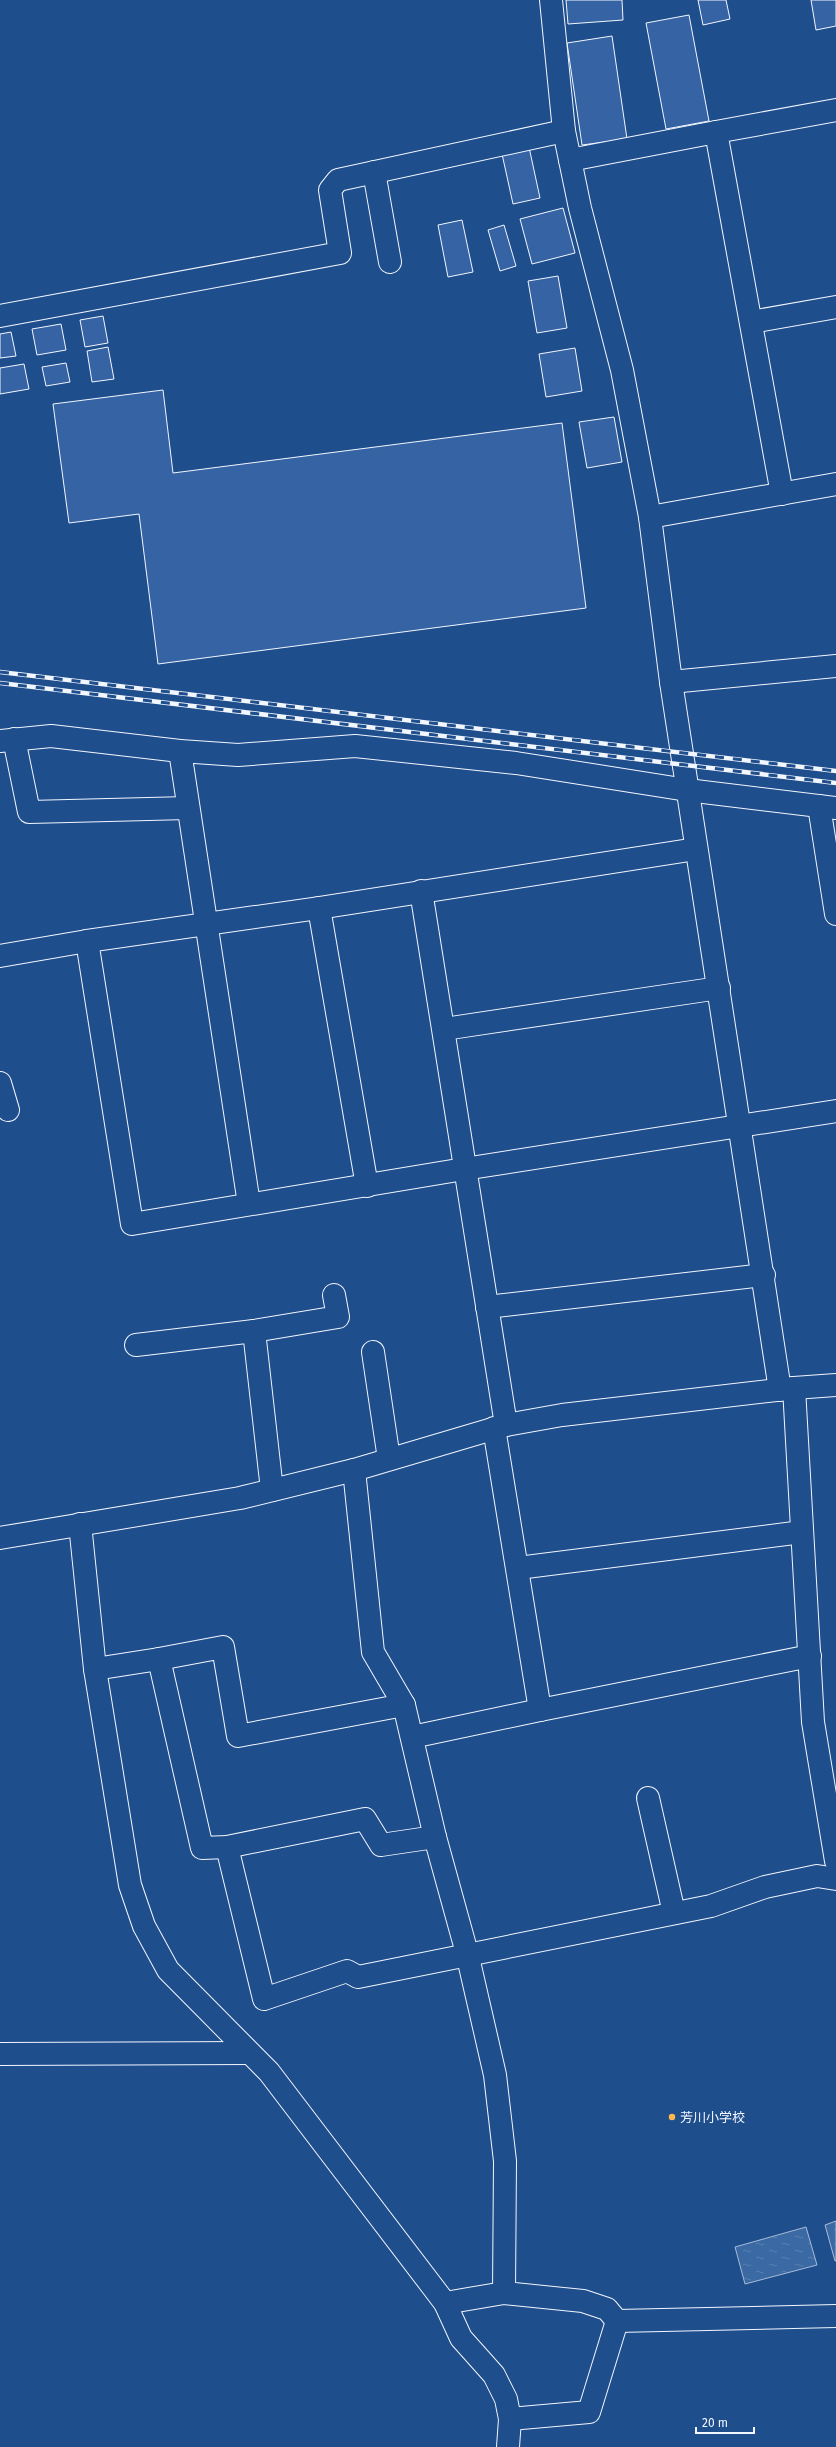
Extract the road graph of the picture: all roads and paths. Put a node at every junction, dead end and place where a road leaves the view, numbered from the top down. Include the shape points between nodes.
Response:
1 (551, 0) edge
2 (836, 110) edge
3 (564, 131) junction
4 (716, 132) junction
5 (570, 160) junction
6 (374, 172) junction
7 (390, 262) dead end
8 (836, 307) edge
9 (0, 316) edge
10 (751, 322) junction
11 (836, 484) edge
12 (782, 494) junction
13 (650, 517) junction
14 (836, 666) edge
15 (671, 682) junction
16 (7, 740) edge
17 (180, 751) junction
18 (687, 790) junction
19 (827, 807) edge
20 (188, 808) junction
21 (696, 848) junction
22 (421, 891) junction
23 (319, 908) junction
24 (836, 914) edge
25 (205, 924) junction
26 (87, 941) junction
27 (0, 956) edge
28 (719, 988) junction
29 (444, 1029) junction
30 (0, 1083) edge
31 (8, 1110) dead end
32 (836, 1111) edge
33 (739, 1125) junction
34 (464, 1169) junction
35 (367, 1186) junction
36 (249, 1204) junction
37 (764, 1275) junction
38 (334, 1295) dead end
39 (487, 1307) junction
40 (254, 1331) junction
41 (136, 1344) dead end
42 (373, 1352) dead end
43 (836, 1386) edge
44 (787, 1389) junction
45 (500, 1426) junction
46 (389, 1459) junction
47 (354, 1470) junction
48 (272, 1490) junction
49 (80, 1524) junction
50 (802, 1532) junction
51 (0, 1538) edge
52 (518, 1568) junction
53 (810, 1656) junction
54 (160, 1659) junction
55 (95, 1669) junction
56 (404, 1705) junction
57 (540, 1710) junction
58 (412, 1738) junction
59 (648, 1798) dead end
60 (435, 1837) junction
61 (227, 1847) junction
62 (836, 1861) edge
63 (836, 1879) edge
64 (674, 1913) junction
65 (466, 1953) junction
66 (249, 2053) junction
67 (0, 2054) edge
68 (504, 2293) junction
69 (445, 2303) junction
70 (836, 2316) edge
71 (617, 2321) junction
72 (510, 2419) junction
73 (508, 2447) edge

1 - 3 street
2 - 4 street
3 - 5 street
3 - 6 street
4 - 5 street
4 - 10 street
5 - 13 street via 622,370
6 - 7 street
6 - 9 street via 338,180 330,190 340,253
8 - 10 street
10 - 12 street
11 - 12 street
12 - 13 street
13 - 15 street
14 - 15 street
15 - 18 street
16 - 17 street via 51,736
16 - 20 street via 29,812
17 - 18 street via 238,755 355,746 516,763
17 - 20 street
18 - 19 street
18 - 21 street
19 - 24 street
20 - 25 street
21 - 22 street
21 - 28 street
22 - 23 street
22 - 29 street
23 - 25 street
23 - 35 street
25 - 26 street
25 - 36 street
26 - 27 street
26 - 36 street via 132,1224
28 - 29 street
28 - 33 street
29 - 34 street
30 - 31 street
32 - 33 street
33 - 34 street
33 - 37 street
34 - 35 street
34 - 39 street
35 - 36 street
37 - 39 street
37 - 44 street
38 - 40 street via 338,1317
39 - 45 street
40 - 41 street
40 - 48 street
42 - 46 street
43 - 44 street
44 - 45 street via 562,1415
44 - 50 street
45 - 46 street
45 - 52 street
46 - 47 street
47 - 48 street
47 - 56 street via 373,1652
48 - 49 street via 240,1498
49 - 51 street
49 - 55 street
50 - 52 street
50 - 53 street
52 - 57 street
53 - 57 street
53 - 62 street via 813,1722
54 - 55 street
54 - 56 street via 223,1647 238,1736
54 - 61 street via 202,1848
55 - 66 street via 130,1885 144,1926 168,1970
56 - 58 street
57 - 58 street
58 - 60 street
59 - 64 street
60 - 61 street via 381,1845 365,1819
60 - 65 street
61 - 65 street via 264,1999 347,1970 358,1976
63 - 64 street via 817,1876 765,1887 711,1906
64 - 65 street
65 - 68 street via 495,2075 505,2161
66 - 67 street
66 - 69 street via 269,2072
68 - 69 street
68 - 71 street via 583,2301 607,2309
69 - 72 street via 461,2338 494,2375 506,2398
70 - 71 street
71 - 72 street via 588,2412
72 - 73 street

